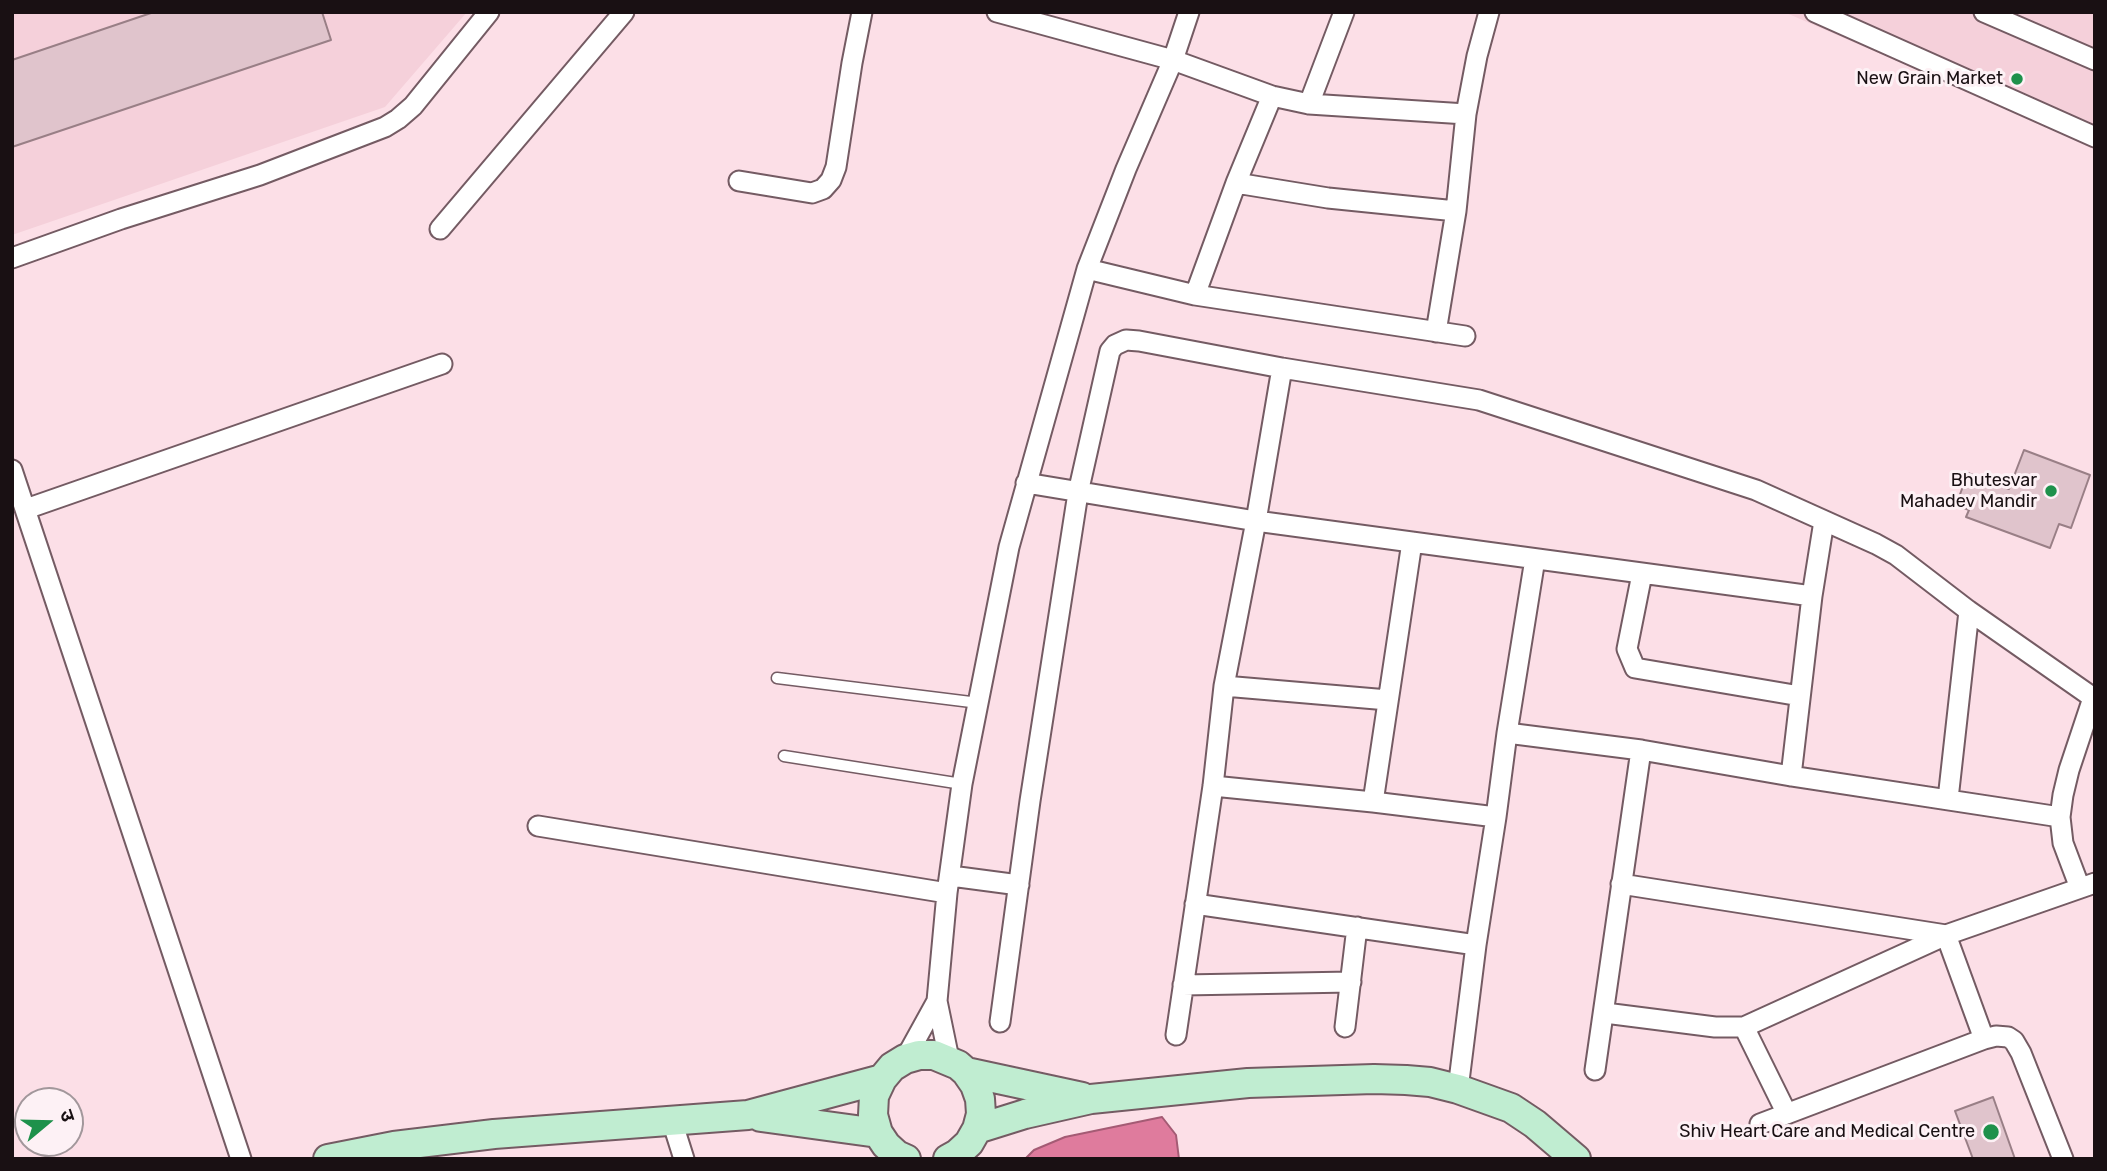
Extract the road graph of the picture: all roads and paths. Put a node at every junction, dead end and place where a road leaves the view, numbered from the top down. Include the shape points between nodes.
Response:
1 (489, 12) edge
2 (624, 12) edge
3 (862, 12) edge
4 (998, 12) edge
5 (1189, 12) edge
6 (1344, 12) edge
7 (1489, 12) edge
8 (1815, 12) edge
9 (1984, 12) edge
10 (1173, 60) junction
11 (2095, 60) edge
12 (1272, 96) junction
13 (1309, 104) junction
14 (1466, 114) junction
15 (2095, 137) edge
16 (739, 181) dead end
17 (1236, 183) junction
18 (1456, 211) junction
19 (440, 229) dead end
20 (12, 258) edge
21 (1087, 269) junction
22 (1195, 295) junction
23 (1436, 332) junction
24 (1465, 336) dead end
25 (442, 364) dead end
26 (1282, 368) junction
27 (12, 470) edge
28 (1026, 483) junction
29 (1078, 493) junction
30 (26, 509) junction
31 (1256, 521) junction
32 (1824, 521) junction
33 (1412, 542) junction
34 (1535, 559) junction
35 (1643, 574) junction
36 (1812, 596) junction
37 (1969, 611) junction
38 (777, 678) dead end
39 (1224, 686) junction
40 (1800, 696) junction
41 (2094, 699) edge
42 (1388, 700) junction
43 (979, 703) junction
44 (1507, 733) junction
45 (1641, 750) junction
46 (784, 755) dead end
47 (1791, 776) junction
48 (962, 784) junction
49 (1213, 786) junction
50 (1948, 799) junction
51 (1373, 802) junction
52 (1496, 817) junction
53 (2060, 817) junction
54 (538, 826) dead end
55 (949, 884) junction
56 (1621, 884) junction
57 (1019, 885) junction
58 (2087, 886) edge
59 (1195, 904) junction
60 (1357, 927) junction
61 (1946, 935) junction
62 (1476, 945) junction
63 (1351, 982) junction
64 (1183, 985) junction
65 (937, 1001) junction
66 (1605, 1013) junction
67 (1000, 1022) dead end
68 (1345, 1027) dead end
69 (1744, 1027) junction
70 (1176, 1035) dead end
71 (1984, 1039) junction
72 (905, 1059) junction
73 (957, 1066) junction
74 (1595, 1070) dead end
75 (881, 1079) junction
76 (1458, 1089) junction
77 (1091, 1099) junction
78 (1787, 1114) junction
79 (748, 1115) junction
80 (672, 1121) junction
81 (1760, 1124) dead end
82 (977, 1129) junction
83 (878, 1133) junction
84 (425, 1150) edge
85 (901, 1157) edge
86 (953, 1157) edge
87 (241, 1159) edge
88 (328, 1159) edge
89 (684, 1159) edge
90 (1576, 1159) edge
91 (2063, 1159) edge

1 - 20 street via 413,106 385,127 260,175
2 - 19 street
3 - 16 street via 831,180 812,193
4 - 10 street
5 - 10 street
6 - 13 street
7 - 14 street
8 - 15 street
9 - 11 street
10 - 12 street
10 - 21 street
12 - 13 street
12 - 17 street
13 - 14 street
14 - 18 street
17 - 18 street
17 - 22 street
18 - 23 street
21 - 22 street
21 - 28 street
22 - 23 street
23 - 24 street
25 - 30 street
26 - 29 street via 1139,341 1115,345
26 - 31 street
26 - 32 street via 1479,400 1756,490
27 - 30 street
28 - 29 street
28 - 43 street
29 - 31 street
29 - 57 street
30 - 87 street
31 - 33 street
31 - 39 street
32 - 36 street
32 - 37 street via 1896,555
33 - 34 street
33 - 42 street
34 - 35 street
34 - 44 street
35 - 36 street
35 - 40 street via 1627,649 1635,668
36 - 40 street
37 - 41 street
37 - 50 street
38 - 43 lane
39 - 42 street
39 - 49 street
40 - 47 street
41 - 53 street via 2069,770
42 - 51 street
43 - 48 street
44 - 45 street
44 - 52 street
45 - 47 street
45 - 56 street
46 - 48 lane
47 - 50 street
48 - 55 street
49 - 51 street
49 - 59 street
50 - 53 street
51 - 52 street
52 - 62 street
53 - 58 street via 2063,843
54 - 55 street
55 - 57 street
55 - 65 street
56 - 61 street
56 - 66 street
57 - 67 street
58 - 61 street
59 - 60 street
59 - 64 street
60 - 62 street
60 - 63 street
61 - 69 street
61 - 71 street
62 - 76 street
63 - 64 street
63 - 68 street
64 - 70 street
65 - 72 street
65 - 73 street
66 - 69 street
66 - 74 street
69 - 78 street
71 - 78 street
71 - 91 street via 1996,1036 2014,1041
72 - 73 main road via 934,1055
72 - 75 main road
73 - 77 main road
73 - 82 main road via 975,1085 980,1099
75 - 79 main road
75 - 83 main road via 874,1096
76 - 77 main road via 1430,1082 1374,1079 1248,1083
76 - 90 main road via 1511,1108
77 - 82 main road
78 - 81 street
79 - 80 main road
79 - 83 main road
80 - 84 main road via 494,1133
80 - 89 street
82 - 86 main road
83 - 85 main road
84 - 88 main road

